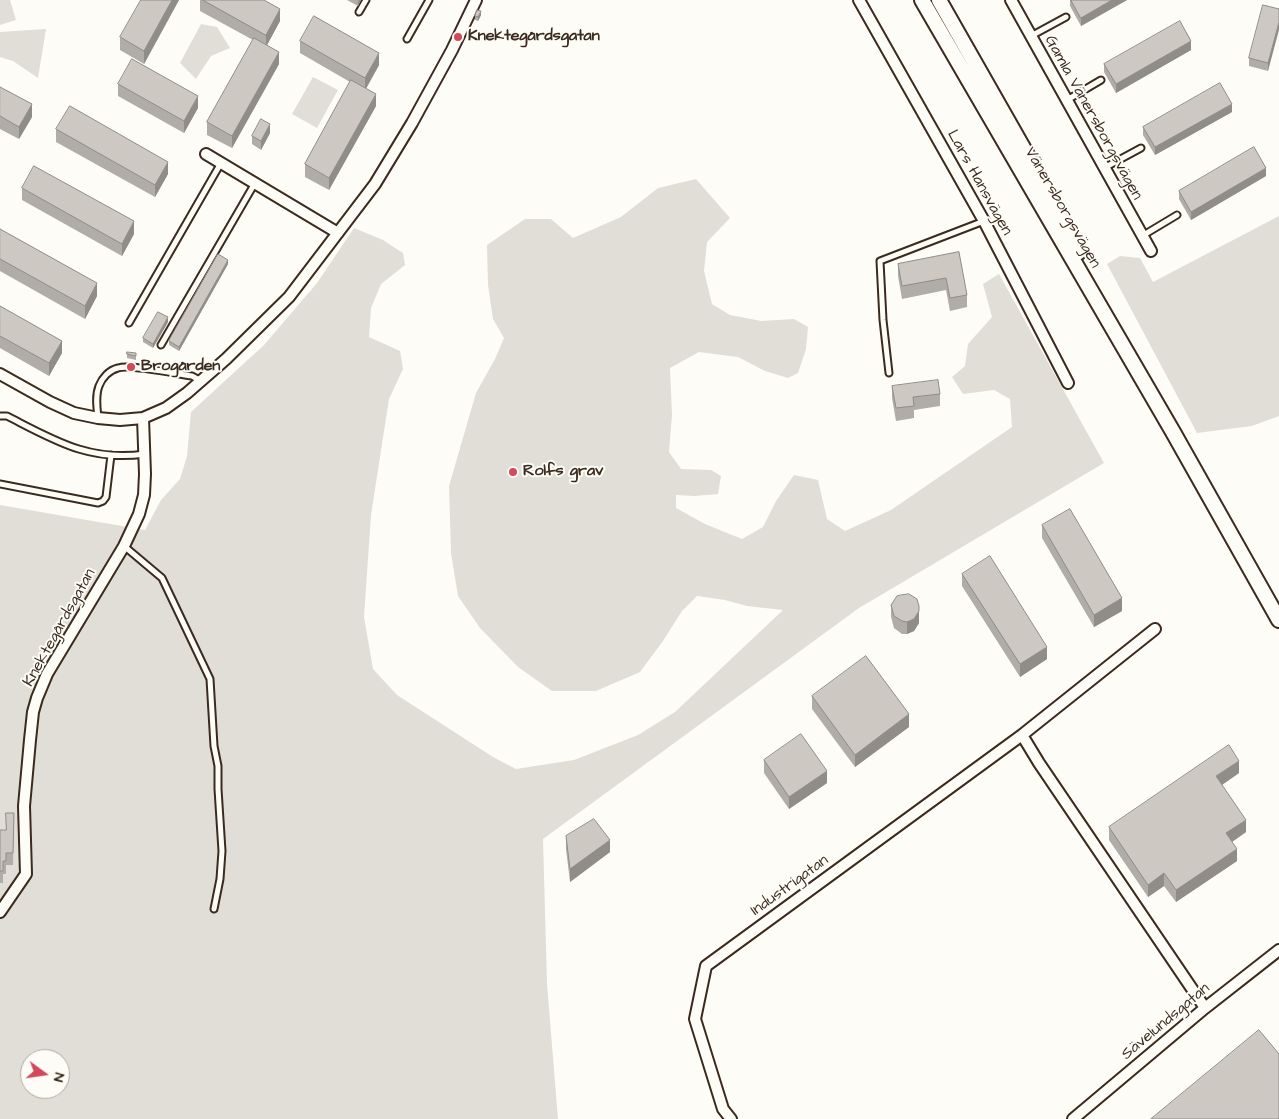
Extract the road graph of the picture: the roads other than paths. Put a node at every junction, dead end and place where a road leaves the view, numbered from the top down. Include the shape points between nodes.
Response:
1 (366, 0) edge
2 (429, 0) edge
3 (476, 0) edge
4 (859, 0) edge
5 (922, 0) edge
6 (939, 0) edge
7 (1011, 0) edge
8 (360, 12) dead end
9 (1066, 17) dead end
10 (1031, 36) junction
11 (407, 39) dead end
12 (1101, 80) dead end
13 (1066, 100) junction
14 (1141, 148) dead end
15 (206, 154) dead end
16 (221, 163) junction
17 (1104, 168) junction
18 (256, 182) junction
19 (1177, 215) dead end
20 (984, 221) junction
21 (338, 232) junction
22 (1142, 236) junction
23 (1151, 251) dead end
24 (129, 323) dead end
25 (161, 345) dead end
26 (889, 373) dead end
27 (0, 374) edge
28 (201, 381) junction
29 (1068, 384) dead end
30 (0, 416) edge
31 (98, 418) junction
32 (143, 418) junction
33 (1173, 432) junction
34 (145, 454) junction
35 (111, 455) junction
36 (0, 484) edge
37 (124, 546) junction
38 (1279, 620) edge
39 (1155, 629) dead end
40 (1022, 736) junction
41 (214, 909) dead end
42 (0, 912) edge
43 (1279, 950) edge
44 (1205, 1008) junction
45 (731, 1119) edge
46 (1074, 1119) edge

1 - 8 lane
2 - 11 lane
3 - 21 street via 412,123 375,184
4 - 20 street, Lars Hansvägen
5 - 33 main road, Vänersborgsvägen
6 - 33 main road, Vänersborgsvägen via 1026,153
7 - 10 street, Gamla Vänersborgsvägen
9 - 10 lane
10 - 13 street, Gamla Vänersborgsvägen
12 - 13 lane
13 - 17 street, Gamla Vänersborgsvägen
14 - 17 lane
15 - 16 street
16 - 18 street
16 - 24 lane
17 - 22 street, Gamla Vänersborgsvägen
18 - 21 street
18 - 25 lane
19 - 22 lane
20 - 26 lane via 880,261
20 - 29 street, Lars Hansvägen
21 - 28 street via 289,297
22 - 23 street, Gamla Vänersborgsvägen
27 - 31 street via 74,413
28 - 31 lane via 192,376 120,367 105,376 99,386
28 - 32 street via 166,408
30 - 35 lane via 6,416 62,445
31 - 32 street
32 - 34 street, Knektegårdsgatan
33 - 38 main road, Vänersborgsvägen
34 - 35 lane
34 - 37 street, Knektegårdsgatan via 144,495
35 - 36 lane via 106,496 98,503
37 - 41 lane via 162,578 210,678 222,851
37 - 42 street, Knektegårdsgatan via 47,674 37,698 24,806 26,874
39 - 40 street, Industrigatan
40 - 44 street
40 - 45 street, Industrigatan via 706,966 695,1019 723,1110
43 - 44 street, Sävelundsgatan
44 - 46 street, Sävelundsgatan

